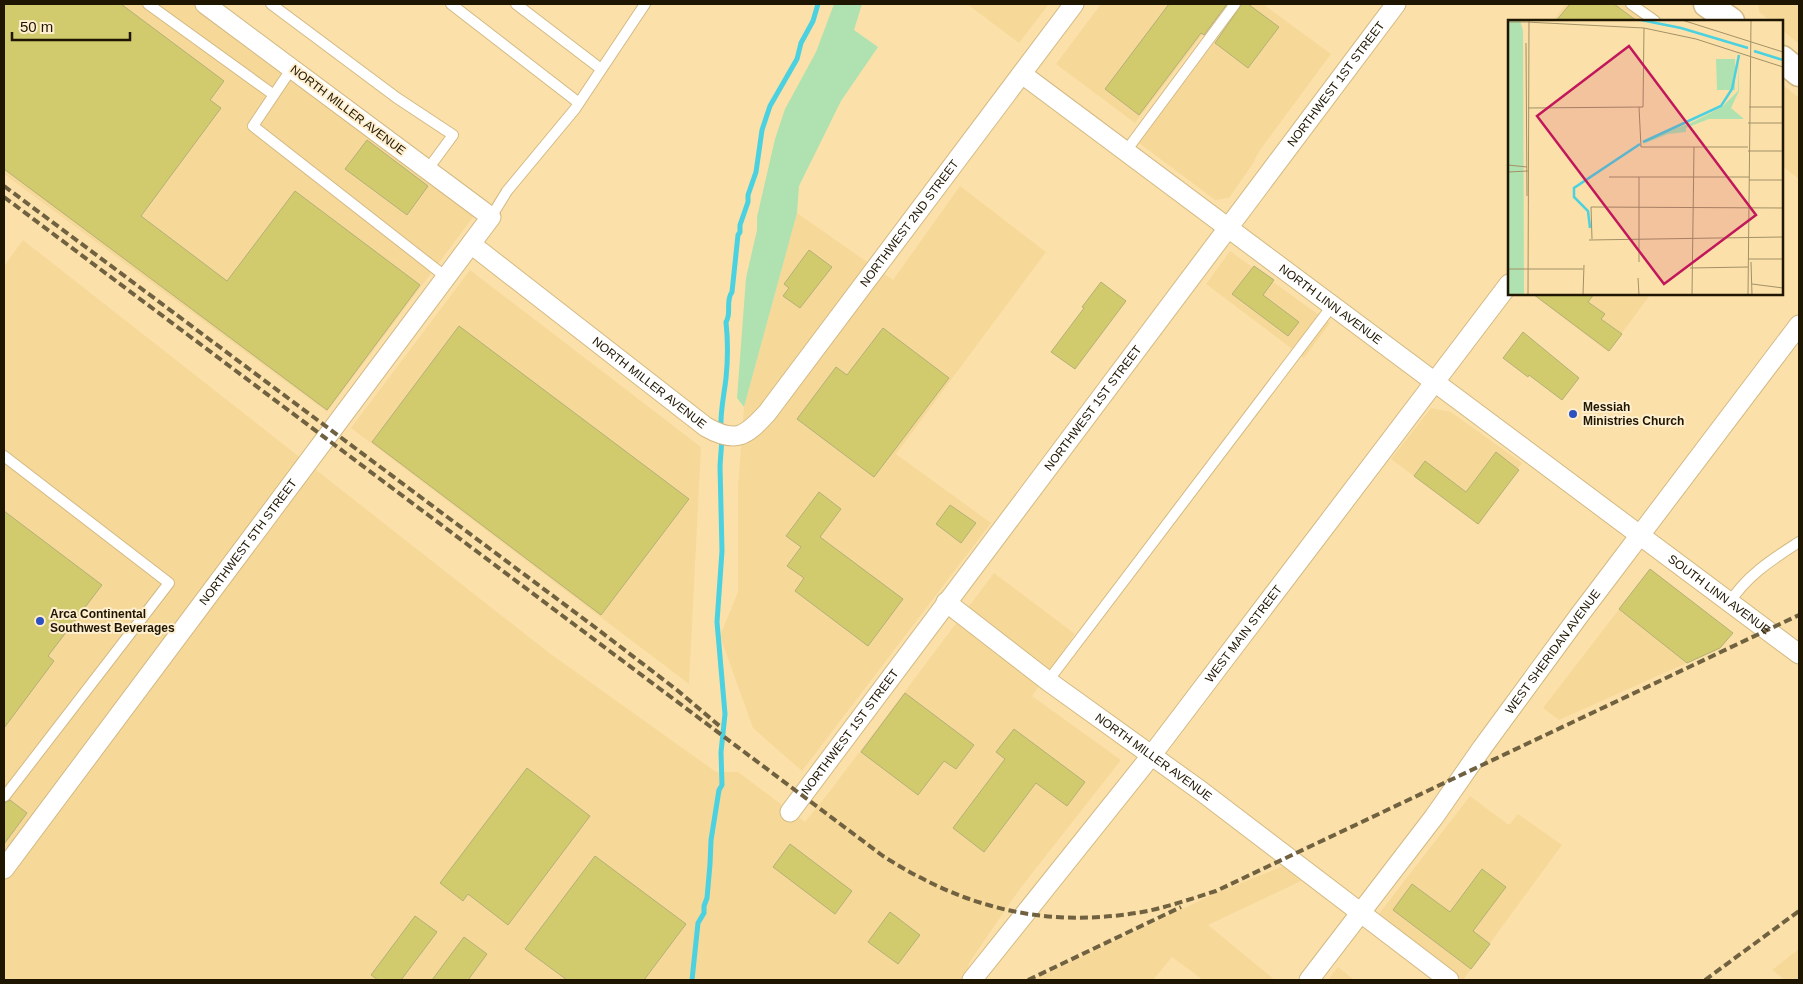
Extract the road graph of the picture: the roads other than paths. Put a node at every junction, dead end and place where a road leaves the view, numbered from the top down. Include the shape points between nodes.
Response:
1 (148, 4) edge
2 (205, 4) edge
3 (271, 4) edge
4 (451, 4) edge
5 (516, 4) edge
6 (646, 4) edge
7 (1235, 4) edge
8 (1396, 4) edge
9 (1631, 4) edge
10 (1070, 5) edge
11 (1654, 20) edge
12 (1783, 61) edge
13 (292, 68) junction
14 (600, 69) junction
15 (1799, 73) edge
16 (1022, 74) junction
17 (274, 96) junction
18 (579, 103) junction
19 (1126, 151) junction
20 (428, 170) junction
21 (491, 217) junction
22 (1228, 227) junction
23 (471, 244) junction
24 (446, 277) junction
25 (1508, 285) edge
26 (1332, 306) junction
27 (1799, 325) edge
28 (1435, 383) junction
29 (734, 436) joint
30 (4, 456) edge
31 (1640, 535) junction
32 (1799, 542) edge
33 (946, 602) junction
34 (1730, 602) junction
35 (1799, 654) edge
36 (1048, 681) junction
37 (1151, 756) junction
38 (5, 796) dead end
39 (790, 812) dead end
40 (4, 869) edge
41 (1360, 912) junction
42 (972, 980) edge
43 (1309, 980) edge
44 (1449, 980) edge

1 - 17 lane
2 - 13 street, NORTH MILLER AVENUE
3 - 20 lane via 396,98 453,135
4 - 18 lane
5 - 14 lane
6 - 14 lane
7 - 19 lane
8 - 22 street, NORTHWEST 1ST STREET
9 - 11 lane
10 - 16 street, NORTHWEST 2ND STREET
12 - 15 main road
13 - 17 lane
13 - 20 street, NORTH MILLER AVENUE
14 - 18 lane
16 - 19 street, NORTH LINN AVENUE
16 - 29 street, NORTHWEST 2ND STREET via 767,413 747,433
17 - 24 lane via 253,126
18 - 21 lane via 507,191
19 - 22 street, NORTH LINN AVENUE
20 - 21 street, NORTH MILLER AVENUE
21 - 23 street, NORTHWEST 5TH STREET
22 - 26 street, NORTH LINN AVENUE
22 - 33 street, NORTHWEST 1ST STREET
23 - 24 street, NORTHWEST 5TH STREET
23 - 29 street, NORTH MILLER AVENUE via 706,427
24 - 40 street, NORTHWEST 5TH STREET
25 - 28 street, WEST MAIN STREET
26 - 28 street, NORTH LINN AVENUE
26 - 36 lane
27 - 31 street, WEST SHERIDAN AVENUE
28 - 31 street, NORTH LINN AVENUE
28 - 37 street, WEST MAIN STREET
30 - 38 lane via 169,584
31 - 34 street, SOUTH LINN AVENUE
31 - 41 street, WEST SHERIDAN AVENUE via 1434,817
32 - 34 lane via 1757,571
33 - 36 street, NORTH MILLER AVENUE
33 - 39 street, NORTHWEST 1ST STREET
34 - 35 street, SOUTH LINN AVENUE
36 - 37 street, NORTH MILLER AVENUE
37 - 41 street, NORTH MILLER AVENUE
37 - 42 street, WEST MAIN STREET
41 - 43 street, WEST SHERIDAN AVENUE
41 - 44 street, NORTH MILLER AVENUE

